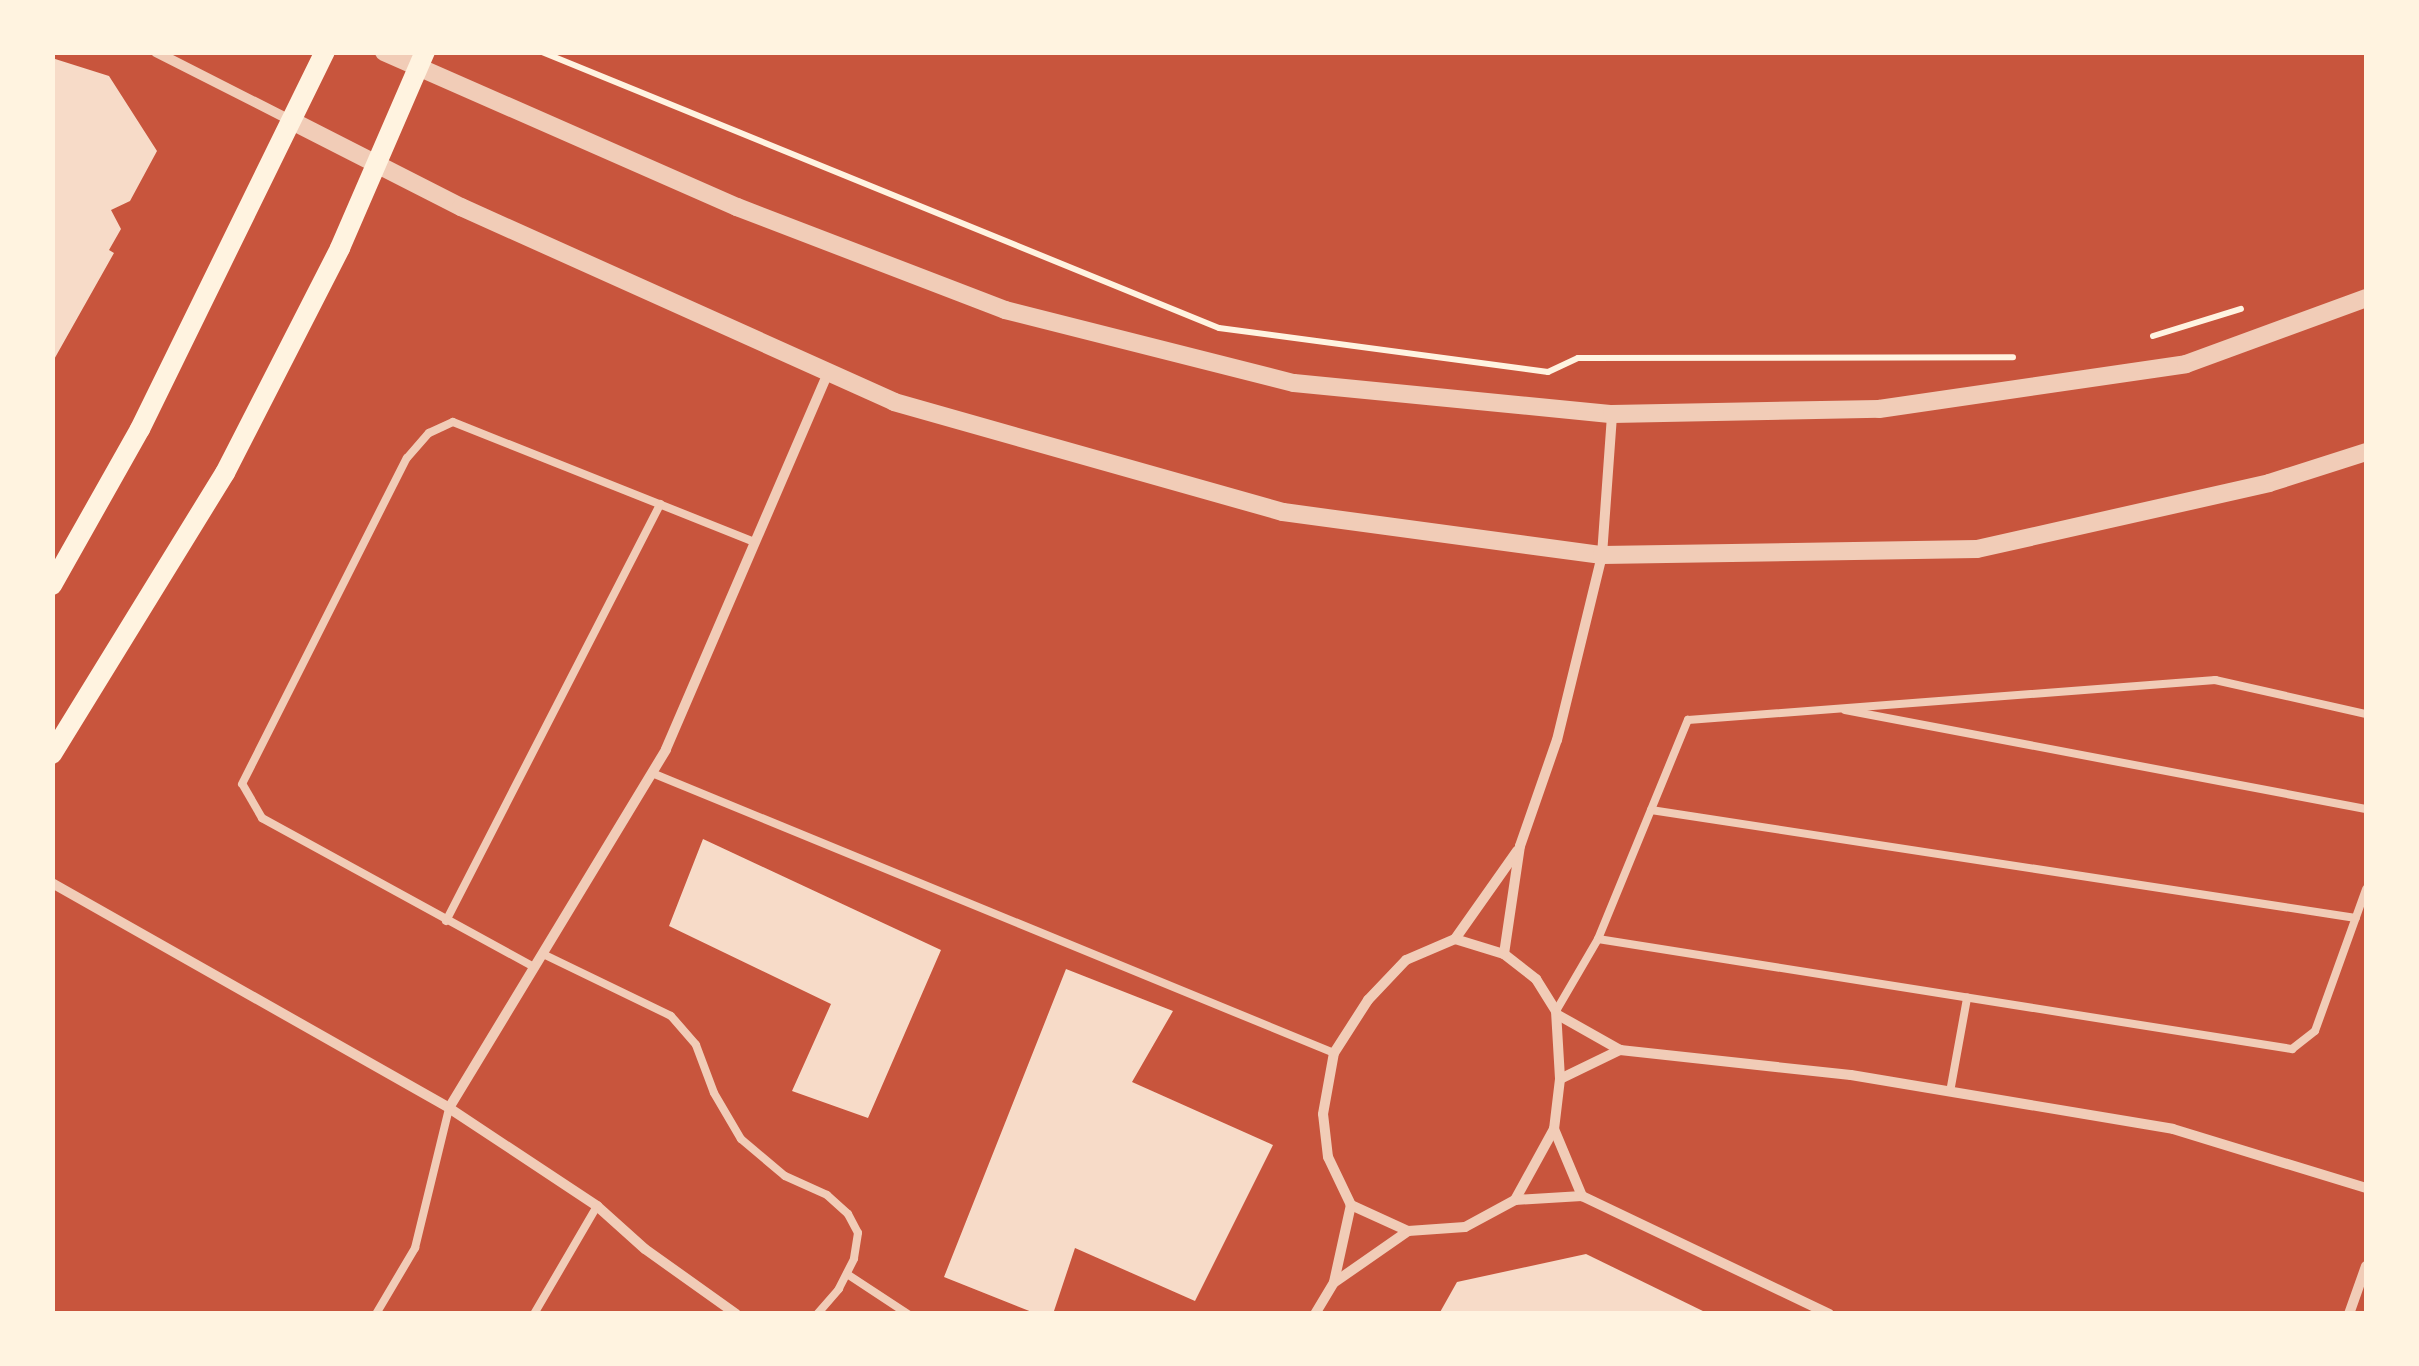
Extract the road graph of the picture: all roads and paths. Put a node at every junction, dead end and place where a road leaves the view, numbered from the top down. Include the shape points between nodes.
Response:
1 (156, 52) edge
2 (324, 52) edge
3 (384, 52) edge
4 (542, 52) edge
5 (422, 60) edge
6 (292, 121) junction
7 (378, 165) junction
8 (2366, 298) edge
9 (2255, 304) dead end
10 (2144, 339) dead end
11 (2021, 357) dead end
12 (828, 373) junction
13 (1612, 414) junction
14 (2366, 452) edge
15 (660, 504) junction
16 (755, 542) junction
17 (1602, 555) junction
18 (52, 585) edge
19 (1835, 708) junction
20 (2366, 714) edge
21 (52, 754) edge
22 (652, 773) junction
23 (2366, 809) edge
24 (1651, 810) junction
25 (1520, 846) junction
26 (52, 883) edge
27 (2366, 889) edge
28 (2356, 918) junction
29 (446, 921) junction
30 (1455, 939) junction
31 (1598, 939) junction
32 (543, 954) junction
33 (1504, 954) junction
34 (534, 967) junction
35 (1967, 998) junction
36 (1557, 1013) junction
37 (1620, 1050) junction
38 (1334, 1053) junction
39 (1560, 1079) junction
40 (1950, 1092) junction
41 (449, 1108) junction
42 (1554, 1129) junction
43 (2366, 1188) edge
44 (1582, 1196) junction
45 (1515, 1200) junction
46 (1351, 1205) junction
47 (597, 1206) junction
48 (1408, 1231) junction
49 (2366, 1266) edge
50 (847, 1274) junction
51 (1334, 1282) junction
52 (376, 1314) edge
53 (534, 1314) edge
54 (736, 1314) edge
55 (818, 1314) edge
56 (908, 1314) edge
57 (1315, 1314) edge
58 (1829, 1314) edge
59 (2349, 1314) edge

1 - 6 street
2 - 6 main road
3 - 5 street
4 - 11 path via 1219,328 1548,372 1578,358
5 - 7 main road
5 - 13 street via 737,207 1006,310 1294,383
6 - 7 street
6 - 18 main road via 140,429
7 - 12 street
7 - 21 main road via 225,472
8 - 13 street via 2186,364 1880,409
9 - 10 path
12 - 16 street
12 - 17 street via 894,402 1282,512
13 - 17 street
14 - 17 street via 2269,484 1977,548
15 - 16 lane
15 - 29 lane
15 - 29 lane via 453,422 429,433 406,458 242,784 262,818
16 - 22 street
17 - 25 street via 1557,740
19 - 20 lane via 2214,680
19 - 23 lane
19 - 24 lane via 1688,720
22 - 32 street
22 - 38 lane
24 - 28 lane
24 - 31 lane
25 - 30 street
25 - 33 street
26 - 41 street
27 - 28 lane
28 - 35 lane via 2315,1030 2292,1049
29 - 34 lane
30 - 33 street
30 - 38 street via 1406,960 1368,1000
31 - 35 lane
31 - 36 lane
32 - 34 street
32 - 50 lane via 671,1016 696,1045 741,1139 848,1214 858,1233
33 - 36 street via 1536,979
34 - 41 street
35 - 40 lane
36 - 37 street
36 - 39 street
37 - 39 street
37 - 40 street via 1851,1074
38 - 46 street via 1324,1114 1328,1157
39 - 42 street
40 - 43 street via 2173,1129
41 - 47 street
41 - 52 lane via 415,1248
42 - 44 street
42 - 45 street
44 - 45 street
44 - 58 street
45 - 48 street via 1466,1227
46 - 48 street
46 - 51 street
47 - 53 lane
47 - 54 street
48 - 51 street
49 - 59 street
50 - 55 lane
50 - 56 lane
51 - 57 street

